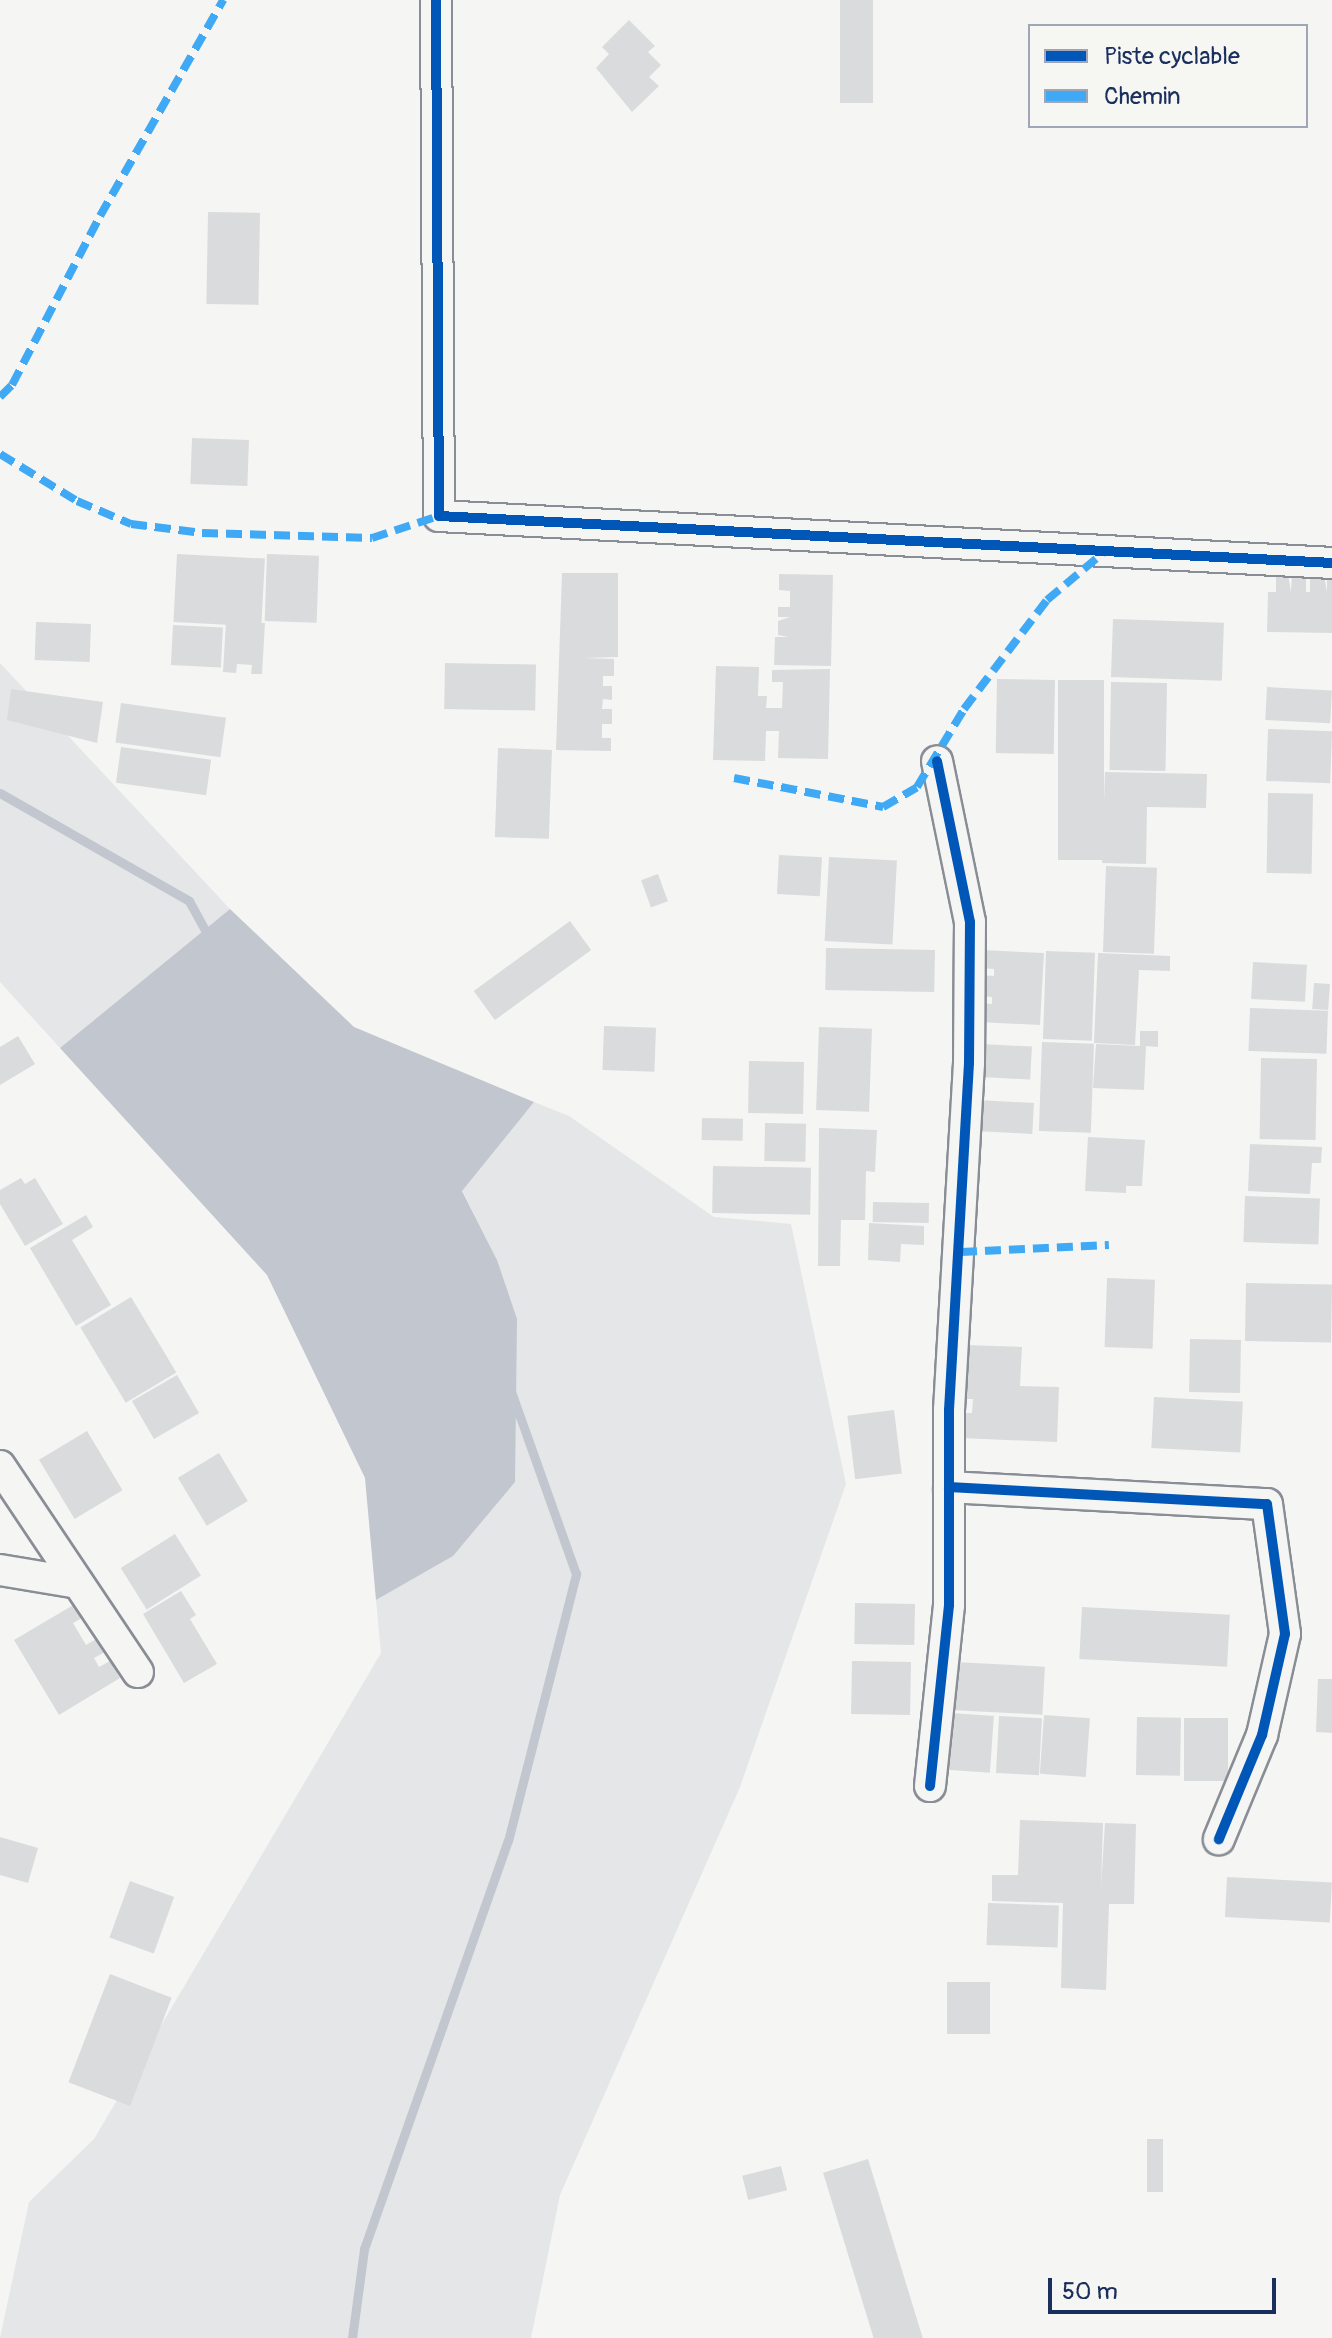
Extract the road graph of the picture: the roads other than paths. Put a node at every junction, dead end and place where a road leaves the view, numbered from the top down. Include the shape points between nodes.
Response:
1 (436, 0) edge
2 (1332, 563) edge
3 (937, 761) dead end
4 (0, 1466) edge
5 (949, 1487) junction
6 (0, 1570) edge
7 (78, 1583) junction
8 (138, 1672) dead end
9 (930, 1786) dead end
10 (1219, 1839) dead end

1 - 2 street via 439,516
3 - 5 street via 970,922 969,1063
4 - 7 street
5 - 9 street via 949,1605
5 - 10 street via 1267,1504 1285,1634 1262,1735
6 - 7 street
7 - 8 street

